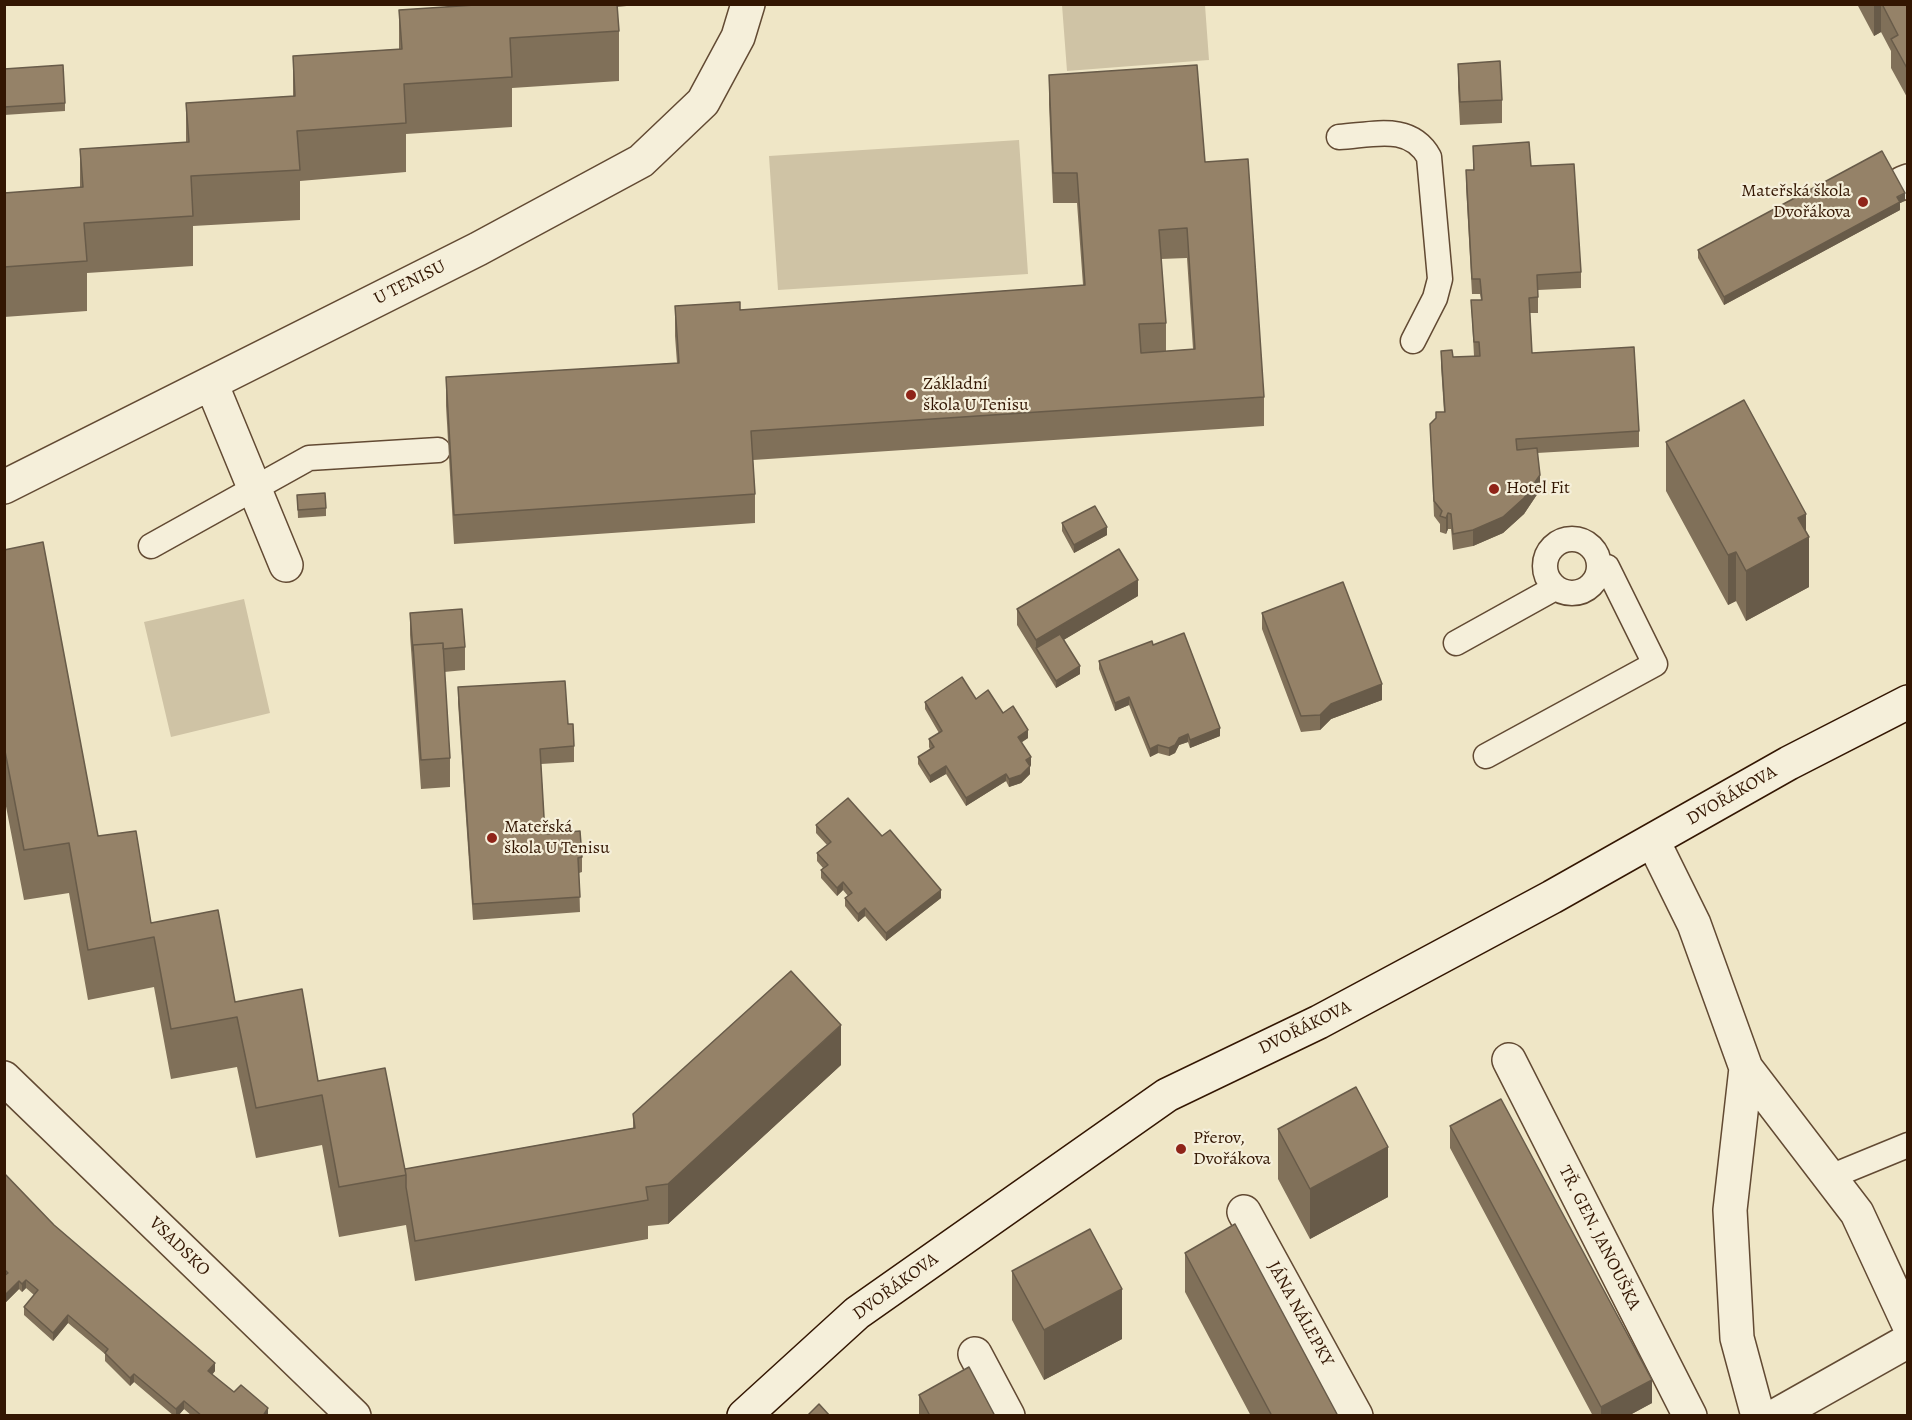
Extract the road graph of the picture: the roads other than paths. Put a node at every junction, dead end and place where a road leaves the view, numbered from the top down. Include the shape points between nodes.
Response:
1 (748, 4) edge
2 (1340, 137) dead end
3 (1413, 341) dead end
4 (211, 383) junction
5 (438, 450) dead end
6 (4, 487) edge
7 (254, 489) junction
8 (151, 546) dead end
9 (286, 565) dead end
10 (1599, 567) junction
11 (1555, 588) junction
12 (1456, 643) dead end
13 (1908, 702) edge
14 (1486, 756) dead end
15 (1653, 841) junction
16 (1509, 1060) dead end
17 (1746, 1068) junction
18 (4, 1078) edge
19 (1908, 1145) edge
20 (1830, 1177) junction
21 (1244, 1212) dead end
22 (1908, 1323) edge
23 (1908, 1341) edge
24 (975, 1354) dead end
25 (354, 1416) edge
26 (744, 1416) edge
27 (1008, 1416) edge
28 (1356, 1416) edge
29 (1690, 1416) edge
30 (1758, 1416) edge
31 (1775, 1416) edge

1 - 4 street, U TENISU via 738,37 703,102 641,161 478,249
2 - 3 lane via 1397,133 1422,144 1429,157 1440,279 1435,298
4 - 6 street, U TENISU
4 - 7 street
5 - 7 lane via 309,458
7 - 8 lane
7 - 9 street
10 - 11 lane via 1598,576 1587,590 1570,594
10 - 11 lane via 1599,559 1588,544 1561,541 1553,546 1545,563
10 - 14 lane via 1607,567 1655,664
11 - 12 lane
13 - 15 street, DVOŘÁKOVA via 1789,763
15 - 17 street via 1694,924
15 - 26 street, DVOŘÁKOVA via 1319,1022 1167,1095 857,1313
16 - 29 street, TŘ. GEN. JANOUŠKA
17 - 20 street
17 - 30 street via 1730,1210 1737,1338
18 - 25 street, VSADSKO
19 - 20 lane
20 - 22 street via 1857,1213
21 - 28 street, JÁNA NÁLEPKY
23 - 31 street
24 - 27 street

